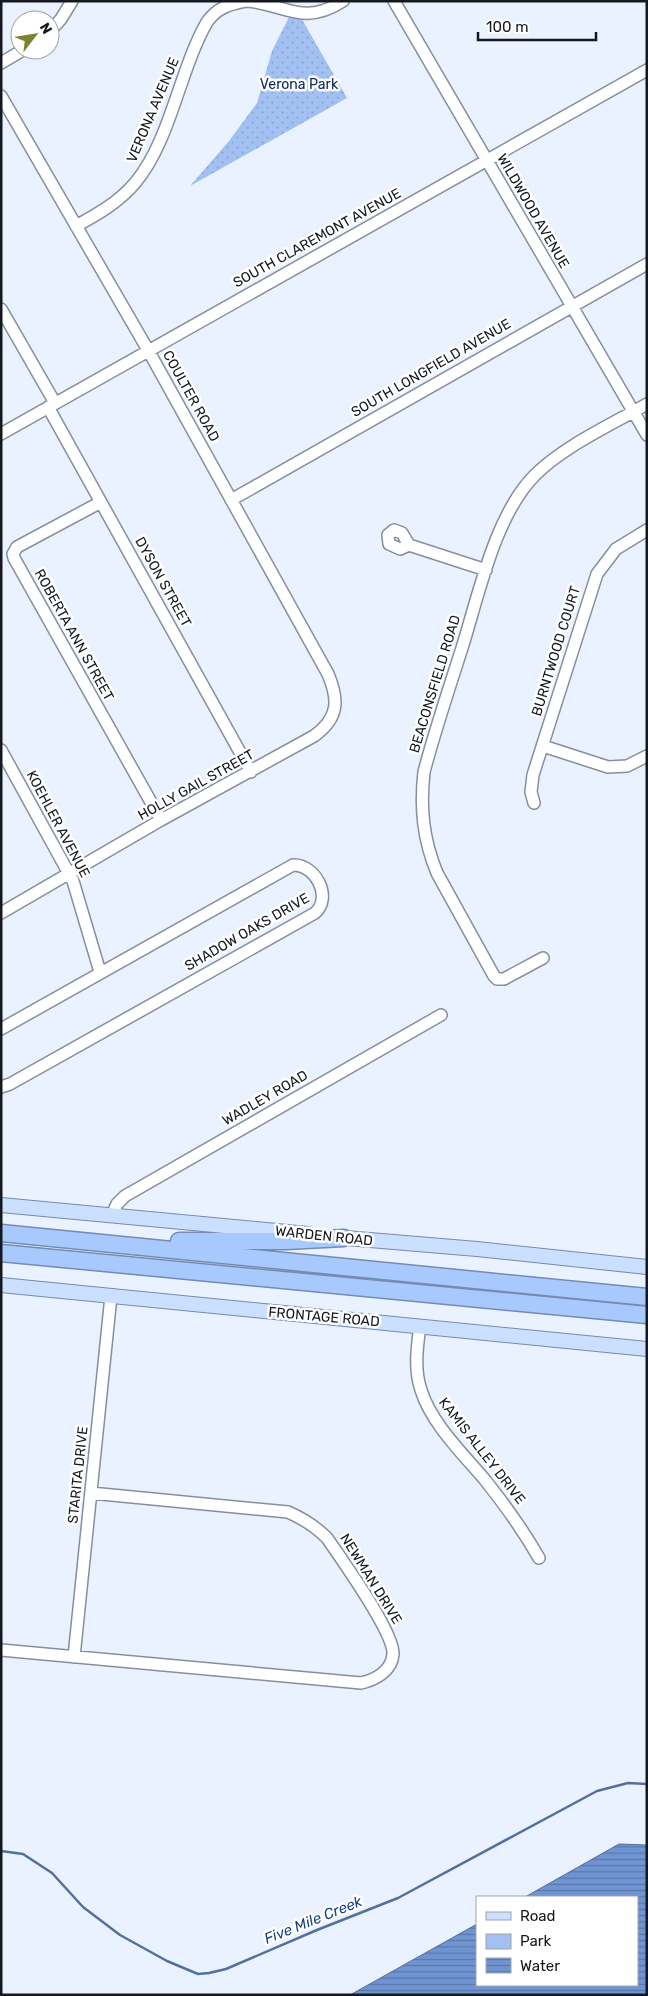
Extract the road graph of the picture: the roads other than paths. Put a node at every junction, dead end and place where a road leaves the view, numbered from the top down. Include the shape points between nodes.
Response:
1 (72, 1) edge
2 (246, 1) edge
3 (342, 1) edge
4 (394, 1) edge
5 (60, 20) edge
6 (647, 70) edge
7 (1, 96) edge
8 (487, 160) junction
9 (76, 226) junction
10 (647, 264) edge
11 (571, 306) junction
12 (1, 309) edge
13 (148, 350) junction
14 (51, 404) junction
15 (647, 404) edge
16 (633, 412) junction
17 (1, 434) edge
18 (647, 435) edge
19 (231, 500) junction
20 (101, 502) junction
21 (647, 530) edge
22 (409, 545) dead end
23 (486, 570) junction
24 (332, 716) joint
25 (543, 746) junction
26 (1, 750) edge
27 (647, 756) edge
28 (251, 772) junction
29 (534, 803) dead end
30 (161, 820) junction
31 (70, 875) junction
32 (1, 913) edge
33 (543, 958) dead end
34 (100, 972) junction
35 (441, 1015) dead end
36 (1, 1029) edge
37 (1, 1087) edge
38 (1, 1205) edge
39 (112, 1215) junction
40 (1, 1233) edge
41 (344, 1238) junction
42 (82, 1240) junction
43 (1, 1253) edge
44 (647, 1267) edge
45 (1, 1285) edge
46 (111, 1296) junction
47 (647, 1297) edge
48 (647, 1315) edge
49 (420, 1326) junction
50 (647, 1348) edge
51 (91, 1494) junction
52 (539, 1558) dead end
53 (1, 1650) edge
54 (74, 1657) junction

1 - 5 street
2 - 3 street, VERONA AVENUE via 307,14 327,10
2 - 9 street, VERONA AVENUE via 227,5 207,22 159,142 141,176 114,203
4 - 8 street, WILDWOOD AVENUE
6 - 8 street, SOUTH CLAREMONT AVENUE
7 - 9 street, COULTER ROAD
8 - 11 street, WILDWOOD AVENUE
8 - 13 street, SOUTH CLAREMONT AVENUE
9 - 13 street, COULTER ROAD
10 - 11 street, SOUTH LONGFIELD AVENUE
11 - 16 street, WILDWOOD AVENUE
11 - 19 street, SOUTH LONGFIELD AVENUE
12 - 14 street, DYSON STREET
13 - 14 street, SOUTH CLAREMONT AVENUE
13 - 19 street, COULTER ROAD
14 - 17 street, SOUTH CLAREMONT AVENUE
14 - 20 street, DYSON STREET
15 - 16 street, BEACONSFIELD ROAD
16 - 18 street, WILDWOOD AVENUE
16 - 23 street, BEACONSFIELD ROAD via 555,458 534,476 510,508
19 - 24 street, COULTER ROAD via 328,674 336,699
20 - 28 street, DYSON STREET
20 - 30 street, ROBERTA ANN STREET via 17,547 13,554
21 - 25 street, BURNTWOOD COURT via 616,549 596,574
22 - 23 street
23 - 33 street, BEACONSFIELD ROAD via 428,758 422,792 422,824 437,873 494,976 504,979
24 - 28 street, HOLLY GAIL STREET via 314,736
25 - 27 street via 608,767 627,766
25 - 29 street, BURNTWOOD COURT via 533,775 531,792
26 - 31 street, KOEHLER AVENUE
28 - 30 street, HOLLY GAIL STREET
30 - 31 street, HOLLY GAIL STREET
31 - 32 street, HOLLY GAIL STREET
31 - 34 street, KOEHLER AVENUE
34 - 36 street, SHADOW OAKS DRIVE
34 - 37 street, SHADOW OAKS DRIVE via 293,865 310,870 323,894 321,906 315,913
35 - 39 street, WADLEY ROAD via 125,1196
38 - 39 main road, WARDEN ROAD
39 - 41 main road, WARDEN ROAD
40 - 42 highway
41 - 42 highway via 286,1241
41 - 44 main road, WARDEN ROAD
42 - 47 highway
43 - 48 highway
45 - 46 main road, FRONTAGE ROAD
46 - 49 main road, FRONTAGE ROAD
46 - 51 street, STARITA DRIVE
49 - 50 main road, FRONTAGE ROAD
49 - 52 street, KAMIS ALLEY DRIVE via 418,1378 425,1401 449,1437 521,1526
51 - 54 street, STARITA DRIVE
51 - 54 street, NEWMAN DRIVE via 288,1512 303,1518 327,1538 388,1633 393,1656 383,1672 373,1680 361,1683
53 - 54 street, NEWMAN DRIVE

